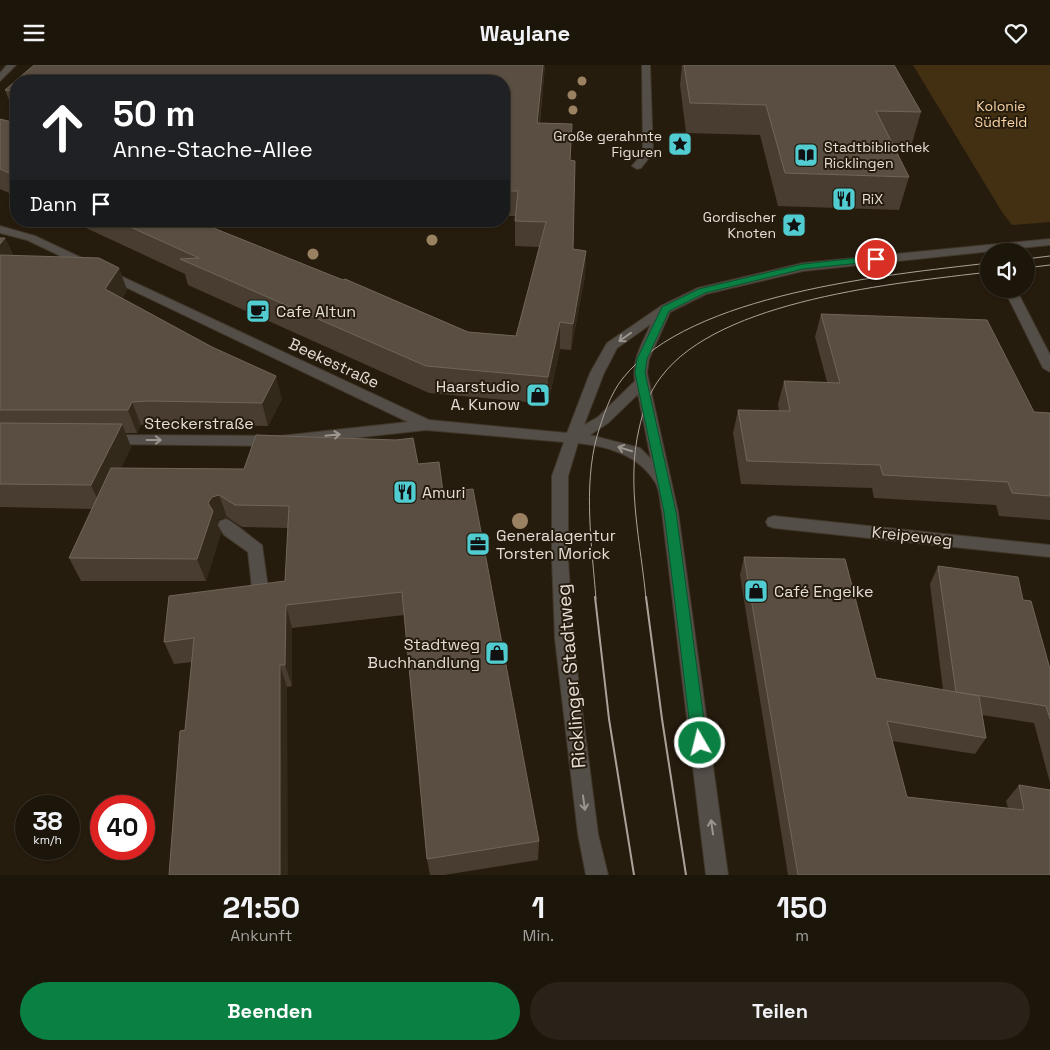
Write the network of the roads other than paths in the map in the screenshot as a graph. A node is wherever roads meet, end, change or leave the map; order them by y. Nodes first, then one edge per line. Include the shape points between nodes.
1 (12, 65) edge
2 (646, 65) edge
3 (0, 78) edge
4 (637, 166) dead end
5 (0, 229) edge
6 (1050, 242) edge
7 (1035, 244) edge
8 (980, 252) edge
9 (1015, 298) edge
10 (665, 309) junction
11 (1050, 367) edge
12 (642, 382) junction
13 (426, 425) junction
14 (98, 439) edge
15 (572, 439) junction
16 (662, 479) junction
17 (774, 522) dead end
18 (226, 525) dead end
19 (1050, 551) edge
20 (260, 588) edge
21 (597, 875) edge
22 (717, 875) edge

1 - 3 street
2 - 4 street via 648,153
5 - 13 street, Beekestraße via 31,238
6 - 7 street, Ricklinger Stadtweg
8 - 10 street, Ricklinger Stadtweg via 803,267 702,291
9 - 11 street
10 - 12 street via 642,359
10 -> 15 street, Ricklinger Stadtweg via 612,346 597,373
12 - 15 street via 602,420
12 - 16 street
14 -> 13 street, Steckerstraße via 280,441
13 - 15 street, Beekestraße
16 -> 15 street, Beekestraße via 635,452 596,440
15 -> 21 street, Ricklinger Stadtweg via 560,476 564,639 588,834
22 -> 16 street via 670,512
17 - 19 street, Kreipeweg
18 - 20 street via 256,549

